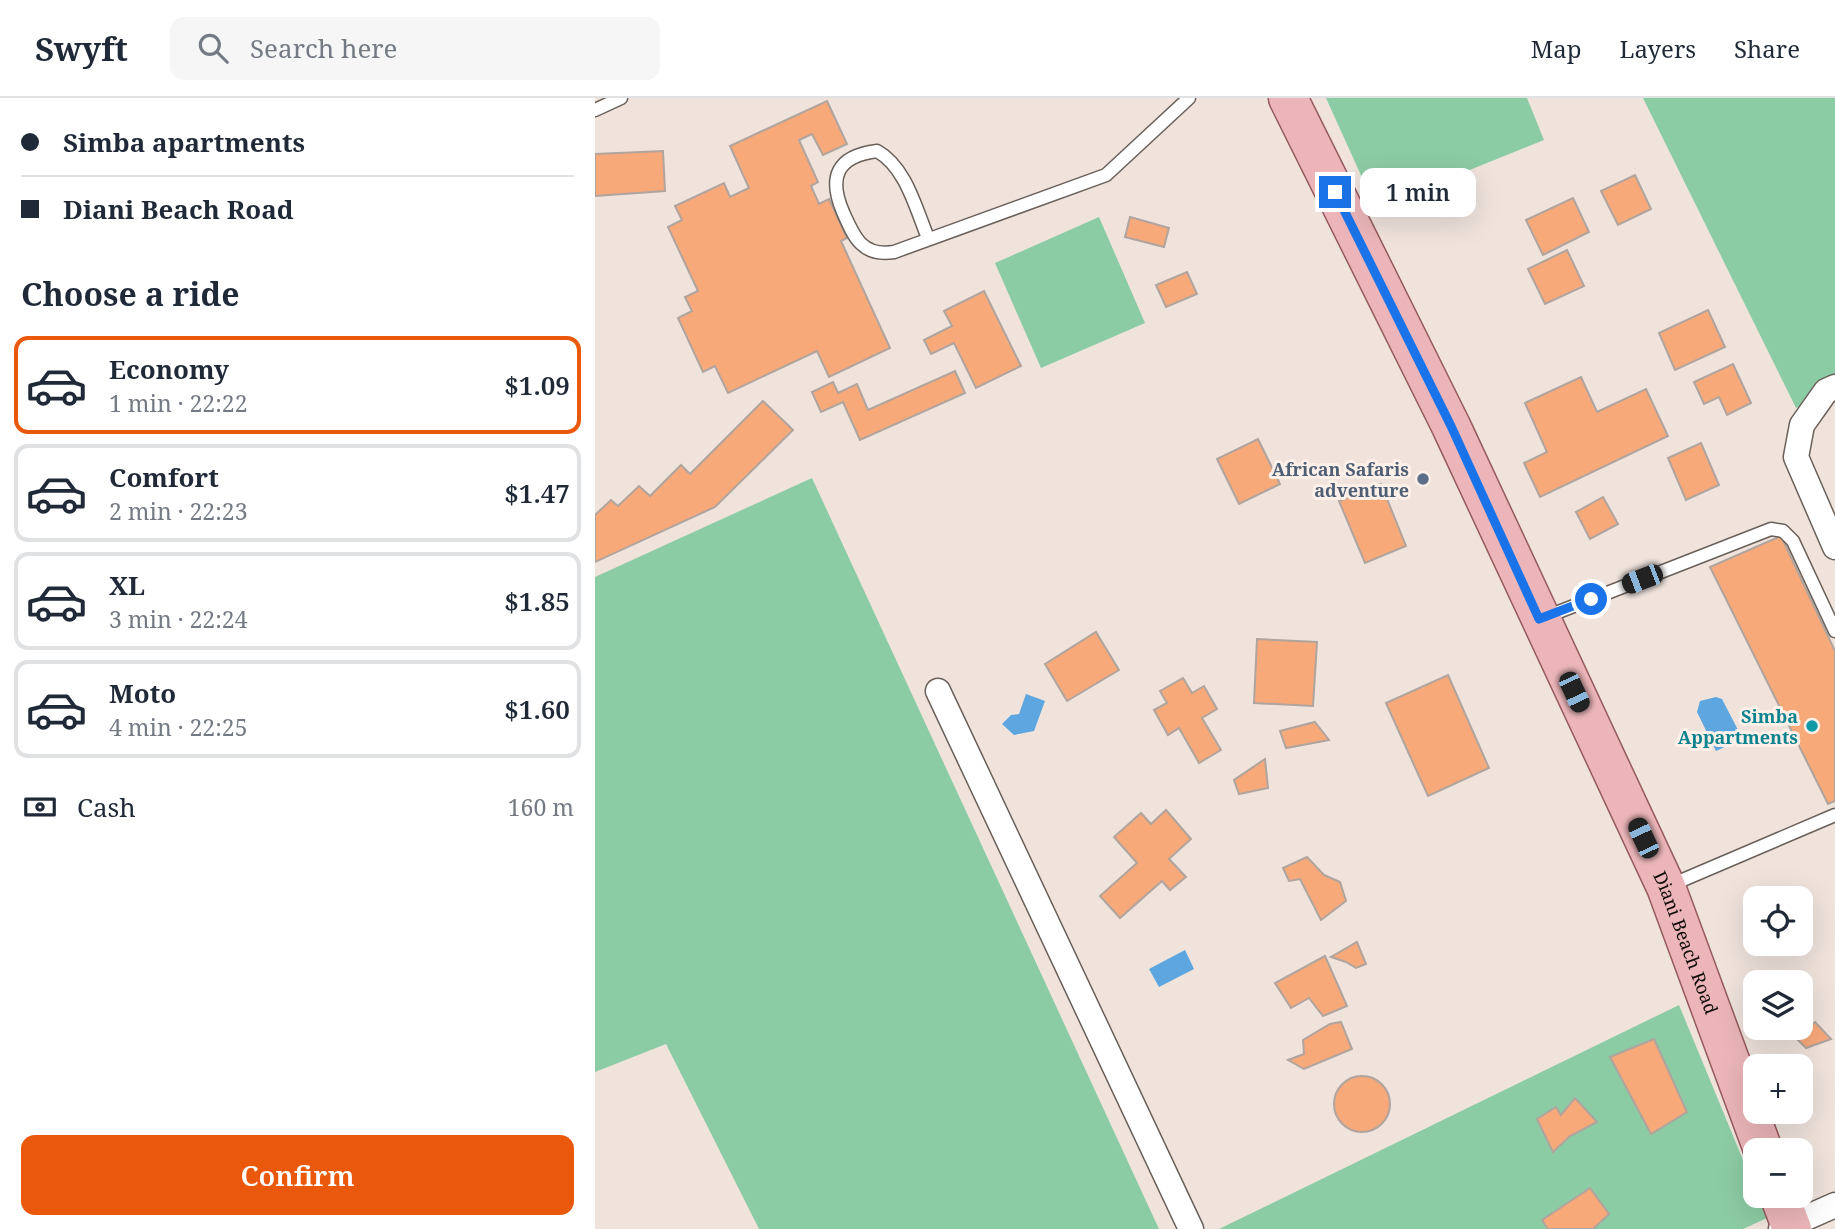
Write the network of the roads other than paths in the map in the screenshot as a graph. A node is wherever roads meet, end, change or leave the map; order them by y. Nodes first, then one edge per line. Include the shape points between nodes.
1 (621, 98) edge
2 (1189, 98) edge
3 (1288, 98) edge
4 (595, 110) edge
5 (928, 238) junction
6 (1835, 387) edge
7 (1835, 547) edge
8 (1539, 619) junction
9 (1835, 631) edge
10 (939, 691) dead end
11 (1835, 815) edge
12 (1665, 887) junction
13 (1759, 1138) edge
14 (1835, 1205) edge
15 (1786, 1219) edge
16 (1191, 1229) edge

1 - 4 lane
2 - 5 lane via 1106,175
3 - 8 main road, Diani Beach Road via 1451,426
5 - 5 lane via 886,254 860,244 836,196 835,178 843,165 859,153 877,151 891,161
6 - 7 street via 1826,391 1802,425 1796,457
8 - 9 lane via 1771,529 1783,531 1793,541
8 - 12 main road, Diani Beach Road
10 - 16 street
11 - 12 lane
12 - 13 main road, Diani Beach Road
14 - 15 street

